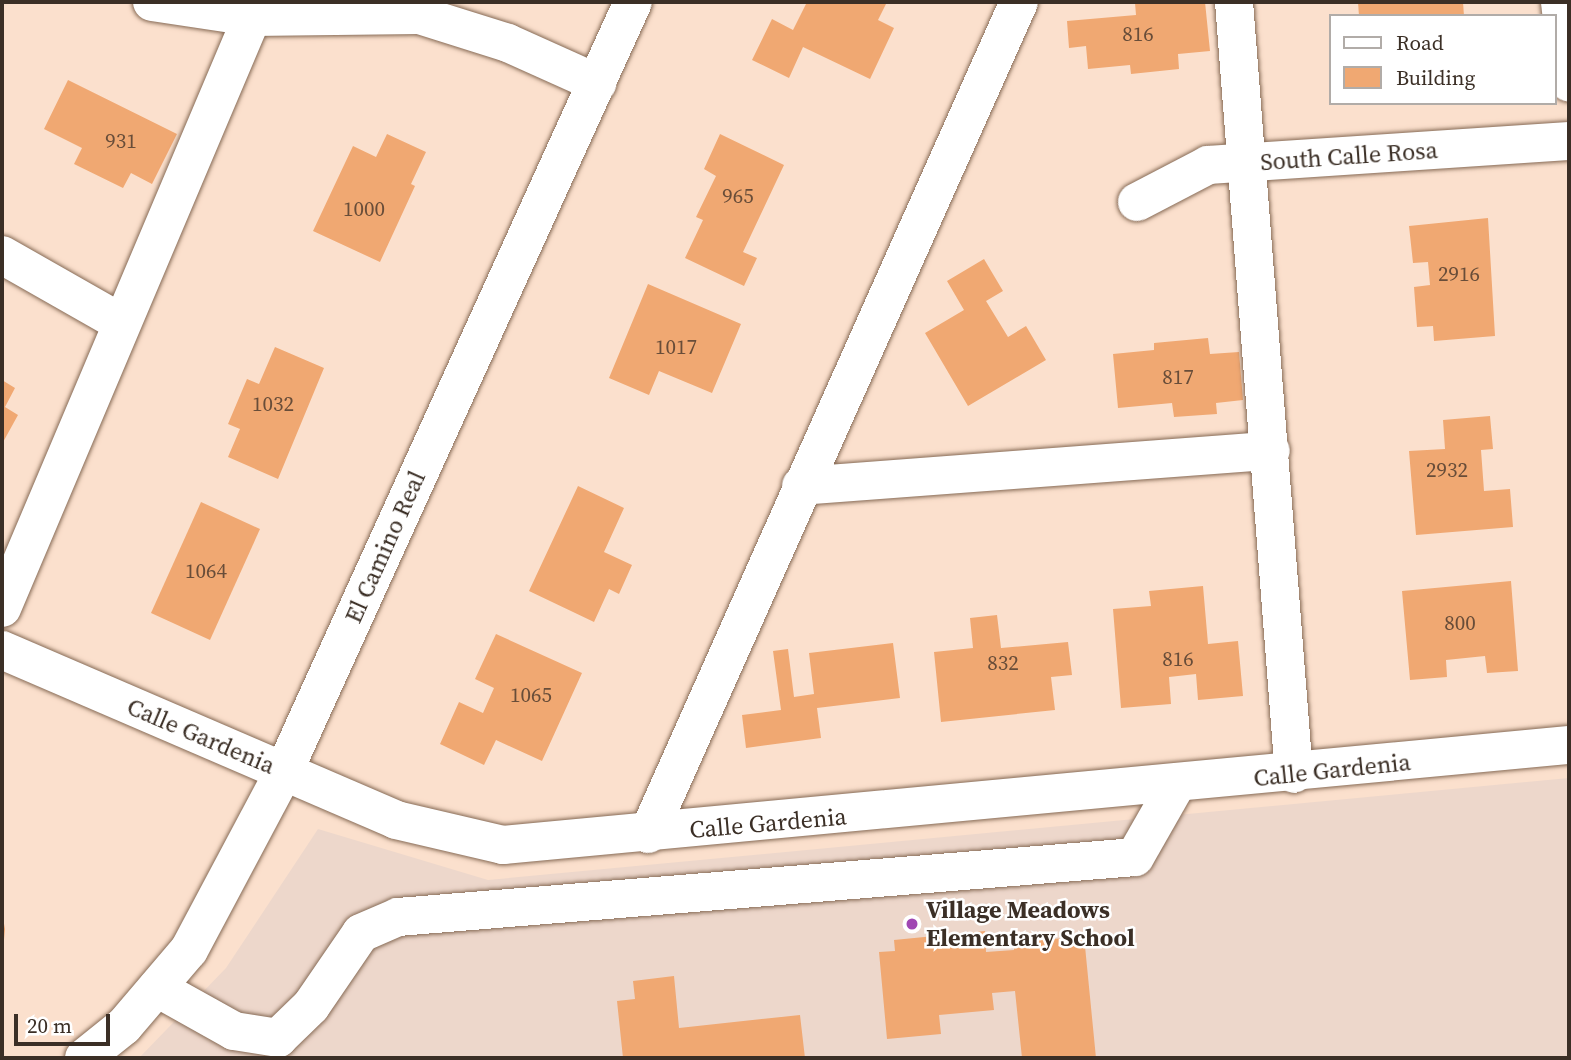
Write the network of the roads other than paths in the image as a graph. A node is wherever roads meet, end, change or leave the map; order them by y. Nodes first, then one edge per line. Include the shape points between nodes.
1 (152, 2) edge
2 (633, 2) edge
3 (1019, 2) edge
4 (1234, 2) edge
5 (1560, 2) edge
6 (251, 17) junction
7 (1569, 82) edge
8 (597, 83) junction
9 (1569, 141) edge
10 (1250, 163) junction
11 (1137, 202) dead end
12 (2, 255) edge
13 (120, 322) junction
14 (1271, 451) junction
15 (802, 486) junction
16 (2, 608) edge
17 (2, 650) edge
18 (1569, 745) edge
19 (284, 771) junction
20 (1294, 774) junction
21 (1176, 785) junction
22 (648, 834) junction
23 (157, 988) junction
24 (84, 1058) edge

1 - 6 street
2 - 8 street, El Camino Real
3 - 15 street
4 - 10 street
5 - 7 street
6 - 8 street via 419,15 508,43
6 - 13 street
8 - 19 street, El Camino Real
9 - 10 street, South Calle Rosa
10 - 11 street, South Calle Rosa via 1208,165
10 - 14 street
12 - 13 street
13 - 16 street
14 - 15 street
14 - 20 street
15 - 22 street
17 - 19 street, Calle Gardenia
18 - 20 street, Calle Gardenia
19 - 22 street, Calle Gardenia via 396,820 503,845
19 - 23 street, El Camino Real via 189,950
20 - 21 street, Calle Gardenia
21 - 22 street, Calle Gardenia
21 - 23 street via 1135,857 398,917 361,933 311,1006 278,1038 234,1031
23 - 24 street, El Camino Real via 124,1026

